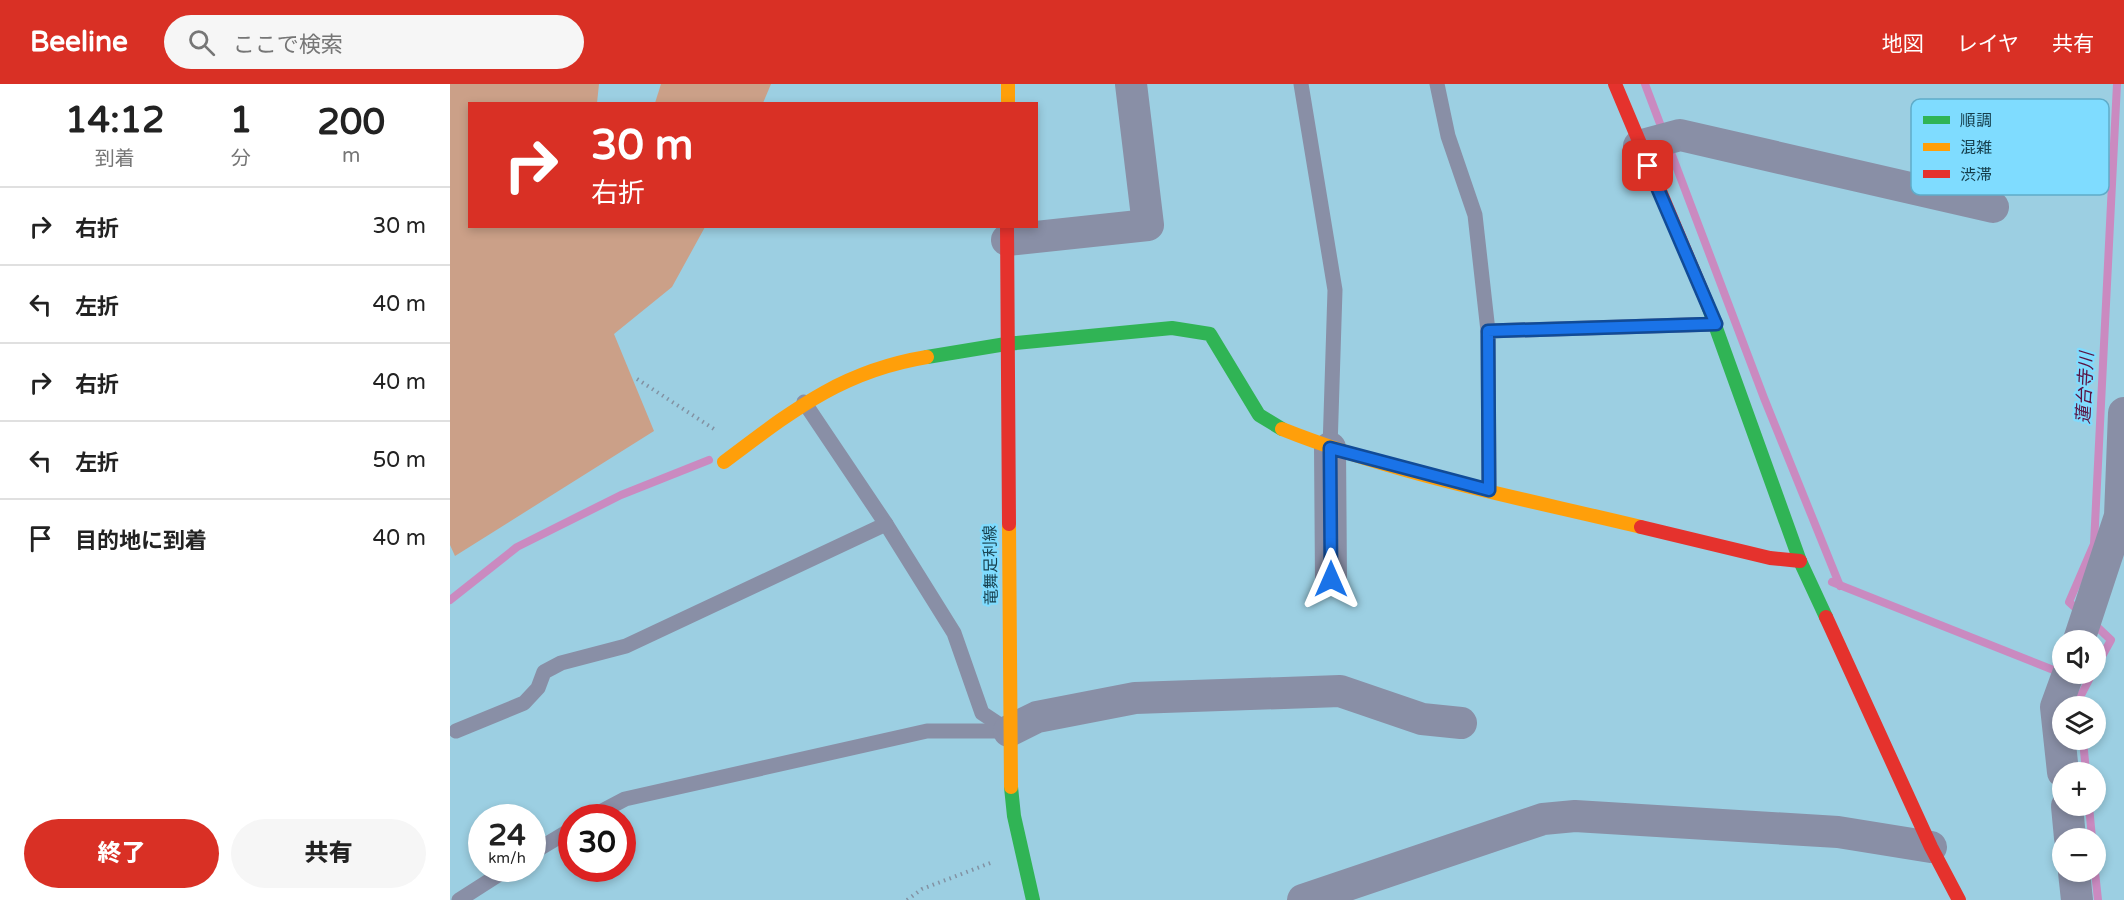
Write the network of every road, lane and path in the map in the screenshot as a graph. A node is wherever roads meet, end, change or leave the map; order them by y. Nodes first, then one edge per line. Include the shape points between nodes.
1 (1008, 84) edge
2 (1131, 84) edge
3 (1301, 84) edge
4 (1437, 84) edge
5 (1615, 84) edge
6 (1008, 102) edge
7 (1639, 146) junction
8 (1911, 188) edge
9 (1941, 195) edge
10 (1993, 207) dead end
11 (1007, 233) edge
12 (1716, 324) junction
13 (1488, 331) junction
14 (1006, 344) junction
15 (637, 379) dead end
16 (804, 402) junction
17 (2124, 413) edge
18 (1330, 448) junction
19 (741, 449) junction
20 (724, 462) dead end
21 (1489, 490) junction
22 (886, 524) junction
23 (1800, 561) junction
24 (1331, 579) dead end
25 (2082, 630) edge
26 (2064, 684) edge
27 (1461, 723) dead end
28 (456, 731) dead end
29 (1009, 731) junction
30 (2062, 762) edge
31 (616, 804) edge
32 (1931, 847) junction
33 (1022, 852) junction
34 (487, 882) edge
35 (2075, 882) edge
36 (1337, 895) edge
37 (459, 900) edge
38 (907, 900) edge
39 (1033, 900) edge
40 (1303, 900) edge
41 (1959, 900) edge
42 (2077, 900) edge

1 - 6 street
2 - 11 street via 1148,225
3 - 18 lane via 1335,290
4 - 13 lane via 1448,136 1476,215
5 - 7 street
7 - 8 street via 1680,135
7 - 12 street
9 - 10 street
11 - 14 street, 竜舞足利線
12 - 13 lane
12 - 23 street
13 - 21 lane
14 - 16 street via 896,362 854,376
14 - 18 street via 1172,328 1210,334 1259,415 1282,429
14 - 29 street, 竜舞足利線
15 - 19 path
16 - 19 street
16 - 22 lane
17 - 25 street via 2120,516
18 - 21 street
18 - 24 street
19 - 20 street
21 - 23 street via 1770,558
22 - 28 lane via 626,646 561,663 544,672 538,688 524,703
22 - 29 lane via 954,633 982,713
23 - 32 street
26 - 30 street via 2056,707
27 - 29 street via 1422,719 1340,691 1135,698 1037,717
29 - 31 lane via 927,731
29 - 33 street, 竜舞足利線 via 1013,806
32 - 36 street via 1838,832 1575,816 1543,819
32 - 41 street
33 - 38 path via 922,889
33 - 39 street, 竜舞足利線
34 - 37 lane
35 - 42 street
36 - 40 street

